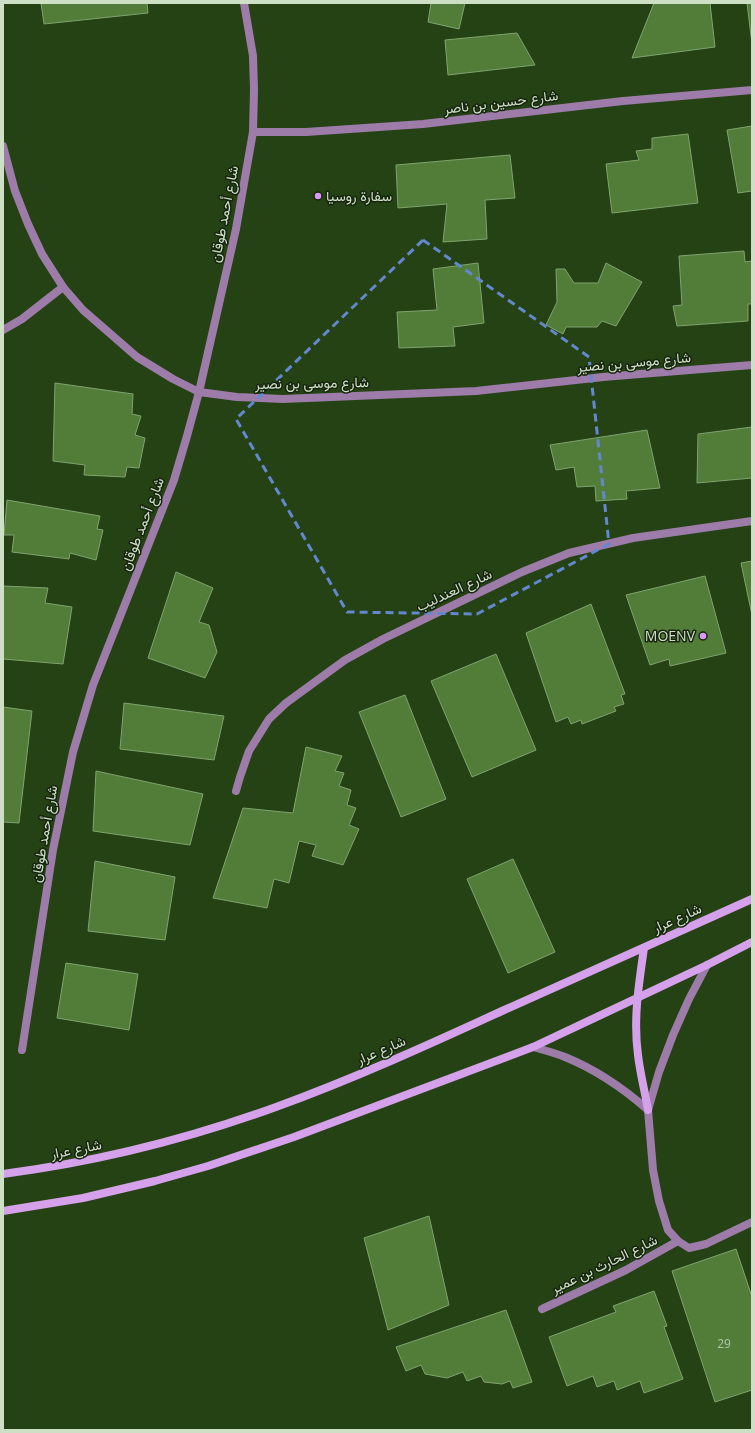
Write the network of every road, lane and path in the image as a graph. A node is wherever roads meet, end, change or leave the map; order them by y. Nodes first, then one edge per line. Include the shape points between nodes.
1 (244, 3) edge
2 (752, 90) edge
3 (253, 132) junction
4 (3, 146) edge
5 (63, 287) junction
6 (3, 330) edge
7 (752, 365) edge
8 (199, 392) junction
9 (752, 521) edge
10 (236, 792) dead end
11 (752, 899) edge
12 (752, 942) edge
13 (644, 948) junction
14 (707, 965) junction
15 (637, 997) junction
16 (533, 1047) junction
17 (22, 1050) dead end
18 (648, 1110) junction
19 (3, 1174) edge
20 (3, 1211) edge
21 (752, 1222) edge
22 (678, 1241) junction
23 (542, 1309) dead end

1 - 3 street, شارع أحمد طوقان via 253,56
2 - 3 street, شارع حسين بن ناصر via 616,102 423,124 306,132
3 - 8 street, شارع أحمد طوقان via 236,229
4 - 5 street, شارع موسى بن نصير via 15,191 28,224 42,254
5 - 6 street via 22,319
5 - 8 street, شارع موسى بن نصير via 84,310 137,357
7 - 8 street, شارع موسى بن نصير via 603,377 476,391 283,399
8 - 17 street, شارع أحمد طوقان via 174,480 93,685 73,752 53,850
9 - 10 street, شارع العندليب via 633,538 569,553 522,572 383,639 345,660 286,703 269,719 250,751
11 - 13 main road, شارع عرار
12 - 14 main road
13 - 15 main road
13 - 19 main road, شارع عرار via 440,1039 276,1107 190,1135 117,1154
14 - 15 main road
14 - 18 street, شارع الحارث بن عمير via 673,1035
15 - 16 main road
15 - 18 main road via 638,1056
16 - 18 street via 565,1056 595,1071 623,1088
16 - 20 main road via 294,1137 208,1166 83,1198
18 - 22 street, شارع الحارث بن عمير via 653,1170 659,1201 668,1230
21 - 22 street, شارع الحارث بن عمير via 706,1244 689,1248
22 - 23 street, شارع الحارث بن عمير via 626,1270

